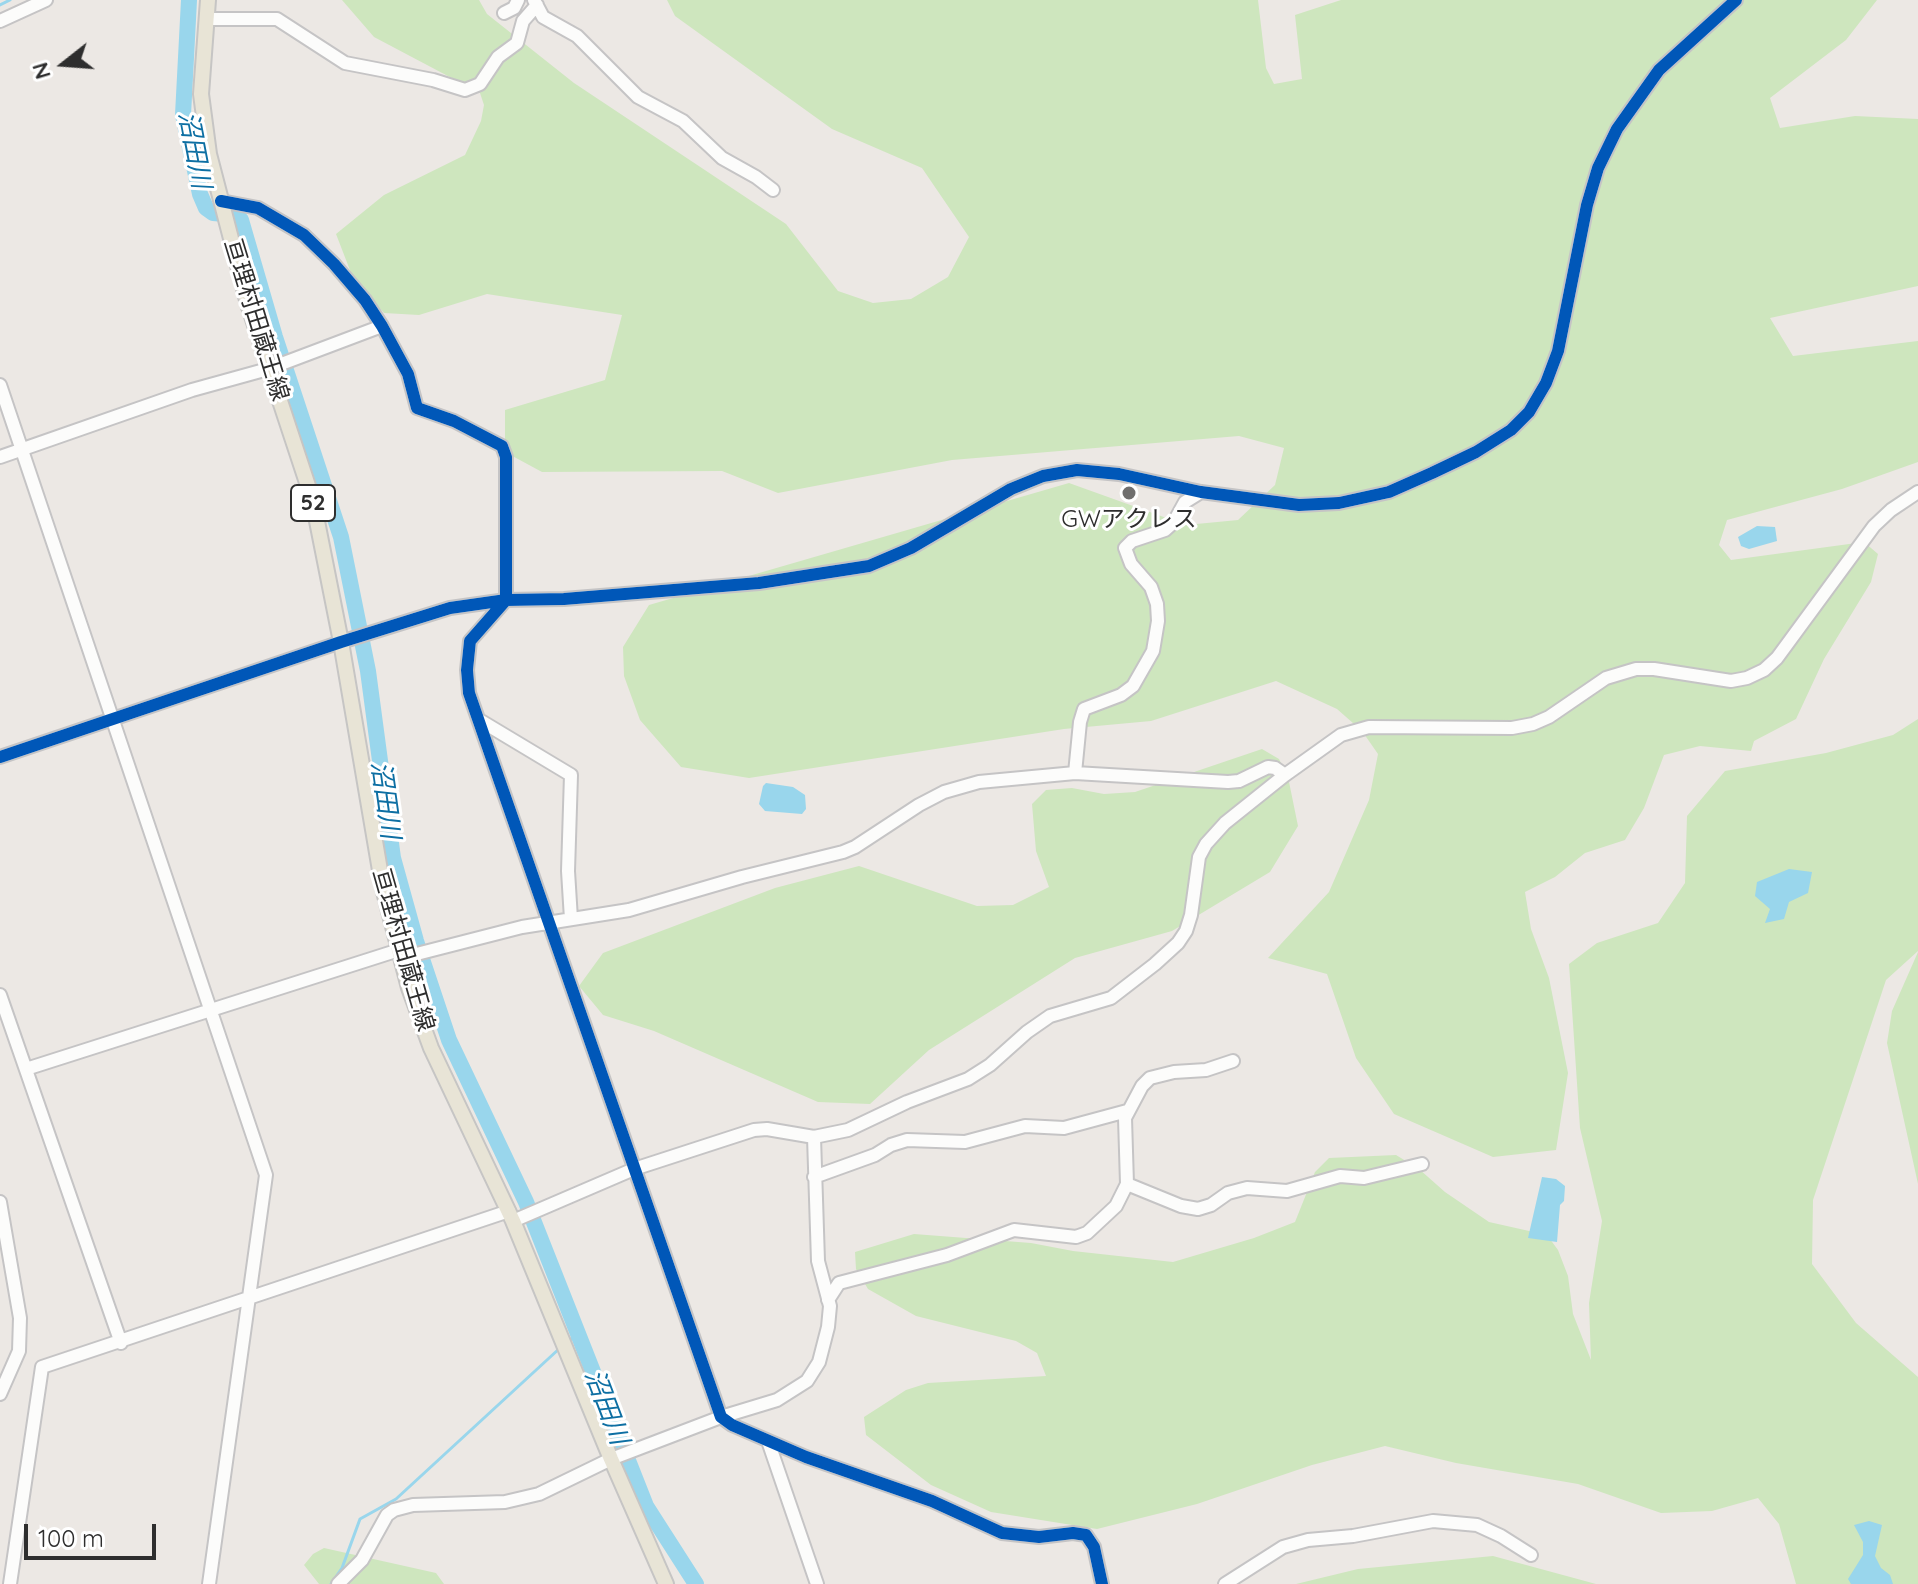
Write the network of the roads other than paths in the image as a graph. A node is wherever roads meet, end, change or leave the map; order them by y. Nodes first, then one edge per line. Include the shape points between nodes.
1 (46, 0) edge
2 (208, 0) edge
3 (518, 0) edge
4 (1736, 0) edge
5 (535, 2) edge
6 (504, 13) dead end
7 (206, 19) junction
8 (0, 21) edge
9 (773, 190) dead end
10 (224, 211) junction
11 (382, 326) junction
12 (268, 369) junction
13 (0, 385) edge
14 (22, 450) junction
15 (0, 457) edge
16 (1201, 492) junction
17 (1918, 492) edge
18 (506, 600) junction
19 (341, 642) junction
20 (114, 717) junction
21 (479, 720) junction
22 (0, 757) edge
23 (1075, 773) junction
24 (1285, 775) junction
25 (571, 919) junction
26 (549, 923) junction
27 (400, 954) junction
28 (0, 995) edge
29 (210, 1009) junction
30 (1233, 1061) dead end
31 (26, 1069) junction
32 (1127, 1111) junction
33 (814, 1137) junction
34 (1422, 1164) dead end
35 (634, 1169) junction
36 (814, 1177) junction
37 (1127, 1184) junction
38 (0, 1202) edge
39 (511, 1216) junction
40 (248, 1298) junction
41 (828, 1300) junction
42 (121, 1343) junction
43 (0, 1394) edge
44 (721, 1417) junction
45 (768, 1441) junction
46 (611, 1459) junction
47 (1531, 1555) dead end
48 (10, 1584) edge
49 (209, 1584) edge
50 (338, 1584) edge
51 (666, 1584) edge
52 (817, 1584) edge
53 (1102, 1584) edge
54 (1225, 1584) edge

1 - 8 street
2 - 7 main road, 亘理村田蔵王線 / 52
3 - 6 street
4 - 16 street via 1659,70 1617,129 1587,205 1558,351 1529,412 1511,430 1389,492 1339,503 1299,505
5 - 7 street via 517,43 498,57 480,84 465,90 345,63 277,19
5 - 9 street via 543,17 577,36 638,97 683,121 722,158
7 - 10 main road, 亘理村田蔵王線 / 52 via 203,122
10 - 11 street via 258,208 304,235 365,300
10 - 12 main road, 亘理村田蔵王線 / 52
11 - 12 street
11 - 18 street via 408,374 417,408 502,446 507,472
12 - 14 street
12 - 19 main road, 亘理村田蔵王線 / 52 via 313,501
13 - 14 street
14 - 15 street
14 - 20 street
16 - 18 street via 1077,470 1011,489 911,548 869,566 714,588
16 - 23 street via 1185,502 1165,530 1125,548 1157,604 1153,651 1133,686 1084,709
17 - 24 street via 1874,526 1777,658 1747,678 1715,680 1636,669 1606,678 1533,724 1369,727 1341,735
18 - 19 street via 450,608
18 - 21 street via 470,641 469,693
19 - 20 street
19 - 27 main road, 亘理村田蔵王線 / 52
20 - 22 street
20 - 29 street
21 - 25 street via 571,775
21 - 26 street
23 - 24 street via 1228,782 1268,767
23 - 25 street via 979,782 931,799 843,852 629,910
24 - 33 street via 1206,844 1186,931 1111,998 1050,1016 968,1079 848,1130
25 - 26 street
26 - 27 street
26 - 35 street
27 - 29 street
27 - 39 main road, 亘理村田蔵王線 / 52 via 431,1048
28 - 31 street
29 - 31 street
29 - 40 street via 266,1175
30 - 32 street via 1150,1078
31 - 42 street
32 - 36 street via 1064,1128 1025,1126 965,1142 907,1140
32 - 37 street
33 - 35 street via 754,1130
33 - 36 street
34 - 37 street via 1364,1178 1340,1176 1287,1191 1247,1188 1198,1209
35 - 39 street
35 - 44 street
36 - 41 street via 818,1261
37 - 41 street via 1116,1206 1087,1233 1076,1237 1014,1230 947,1255 839,1283
38 - 43 street via 20,1318 19,1351
39 - 40 street
39 - 46 main road, 亘理村田蔵王線 / 52
40 - 42 street
40 - 49 street
41 - 44 street via 819,1362 807,1381 777,1400
42 - 48 street via 42,1367
44 - 45 street
44 - 46 street
45 - 52 street
45 - 53 street via 932,1501 1002,1533 1086,1535
46 - 50 street via 516,1500 394,1510 362,1560
46 - 51 main road, 亘理村田蔵王線 / 52
47 - 54 street via 1477,1525 1433,1521 1283,1547

